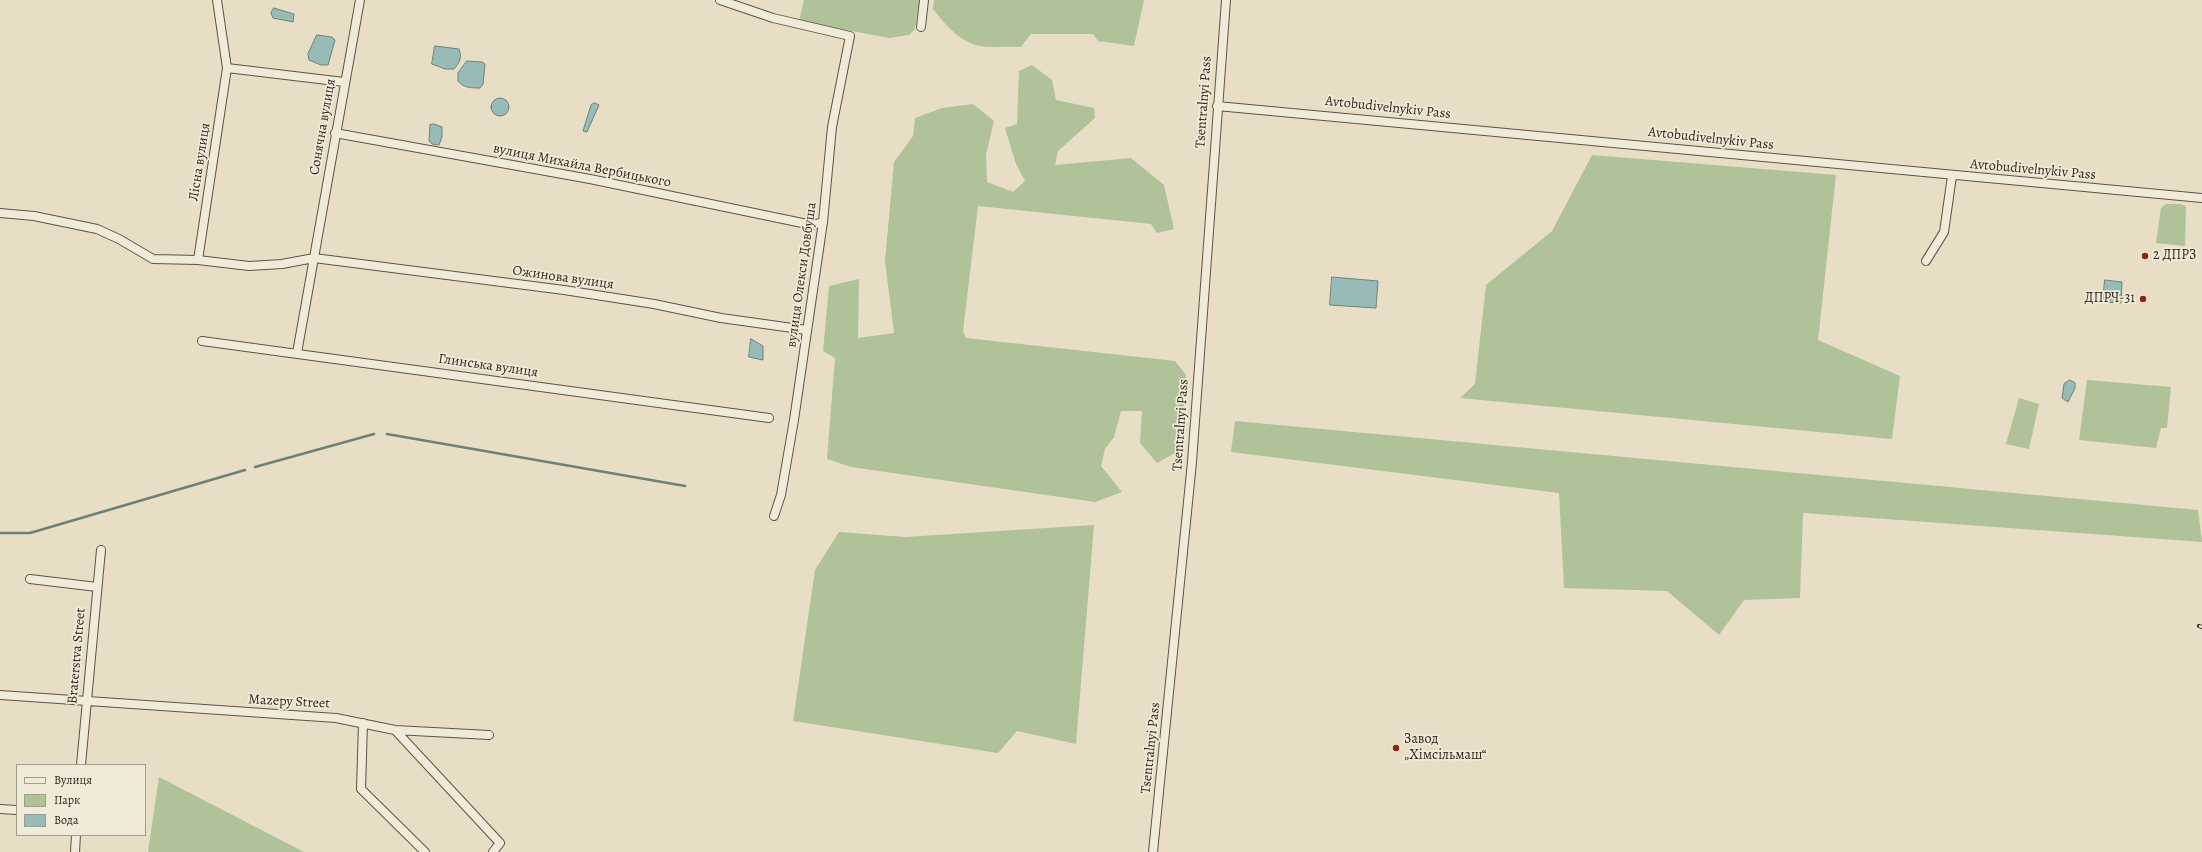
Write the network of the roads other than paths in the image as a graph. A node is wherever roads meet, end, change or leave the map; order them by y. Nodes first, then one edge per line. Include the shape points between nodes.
1 (217, 0) edge
2 (360, 0) edge
3 (720, 0) edge
4 (924, 0) edge
5 (1226, 0) edge
6 (921, 27) dead end
7 (227, 68) junction
8 (344, 82) junction
9 (1217, 106) junction
10 (335, 133) junction
11 (1952, 176) junction
12 (2202, 198) edge
13 (0, 213) edge
14 (823, 222) junction
15 (314, 258) junction
16 (198, 260) junction
17 (1926, 261) dead end
18 (807, 330) junction
19 (202, 341) dead end
20 (297, 353) junction
21 (769, 418) dead end
22 (774, 516) dead end
23 (100, 550) dead end
24 (30, 579) dead end
25 (97, 587) junction
26 (0, 695) edge
27 (86, 700) junction
28 (363, 722) junction
29 (395, 730) junction
30 (489, 735) dead end
31 (81, 764) edge
32 (0, 809) edge
33 (16, 810) edge
34 (76, 836) edge
35 (75, 852) edge
36 (425, 852) edge
37 (493, 852) edge
38 (1154, 852) edge

1 - 7 street, Лісна вулиця
2 - 8 street, Сонячна вулиця
3 - 14 street, вулиця Олекси Довбуша via 773,18 850,36 832,127
4 - 6 street
5 - 9 street, Tsentralnyi Pass
7 - 8 street
7 - 16 street, Лісна вулиця
8 - 10 street, Сонячна вулиця
9 - 11 street, Avtobudivelnykiv Pass via 1524,133
9 - 38 street, Tsentralnyi Pass via 1192,462
10 - 14 street, вулиця Михайла Вербицького via 590,179 812,225
10 - 15 street, Сонячна вулиця
11 - 12 street, Avtobudivelnykiv Pass
11 - 17 street via 1944,232
13 - 16 street via 34,216 97,229 153,259
14 - 18 street, вулиця Олекси Довбуша
15 - 16 street via 282,264 249,266
15 - 18 street, Ожинова вулиця via 564,290 654,304 721,318
15 - 20 street, Сонячна вулиця
18 - 22 street, вулиця Олекси Довбуша via 781,495
19 - 20 street, Глинська вулиця
20 - 21 street, Глинська вулиця
23 - 25 street, Braterstva Street
24 - 25 street
25 - 27 street, Braterstva Street
26 - 27 street, Mazepy Street
27 - 28 street, Mazepy Street
27 - 31 street, Braterstva Street
28 - 29 street, Mazepy Street
28 - 36 street via 361,788
29 - 30 street, Mazepy Street
29 - 37 street via 500,844
32 - 33 street
34 - 35 street

